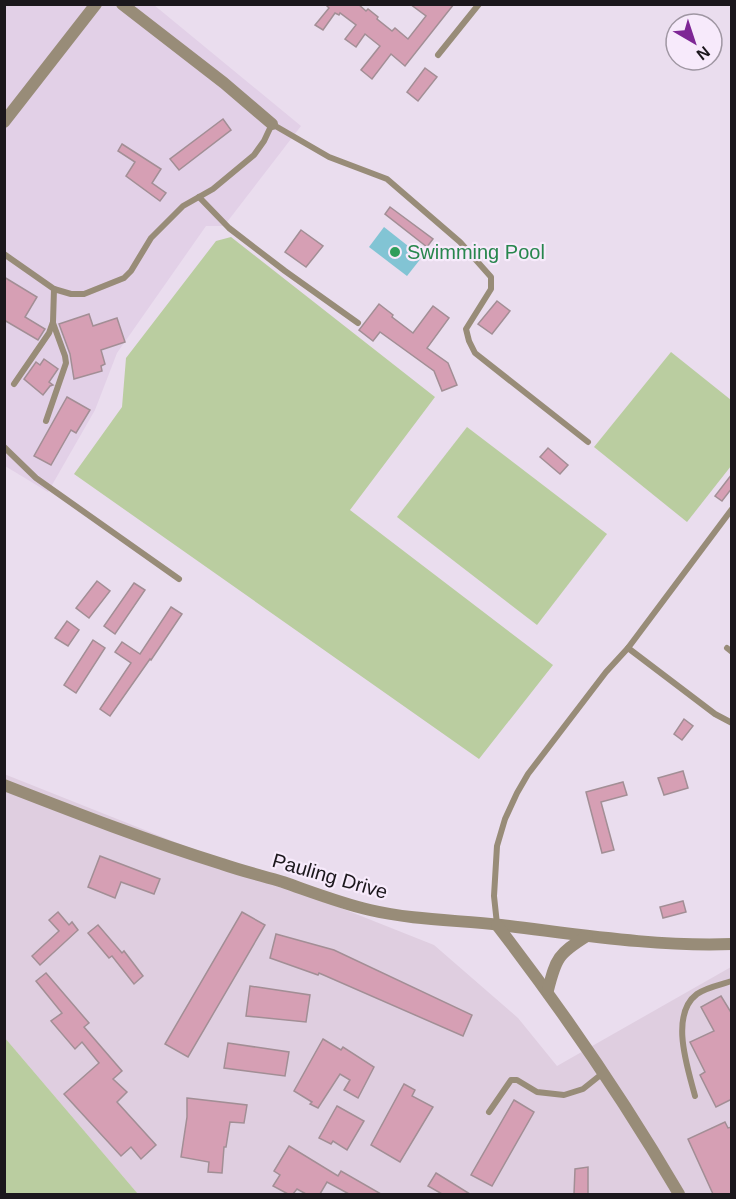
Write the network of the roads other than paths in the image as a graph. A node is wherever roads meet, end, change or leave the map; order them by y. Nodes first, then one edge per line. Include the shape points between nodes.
1 (96, 4) edge
2 (122, 4) edge
3 (479, 4) edge
4 (438, 55) dead end
5 (4, 122) edge
6 (272, 124) junction
7 (199, 197) junction
8 (4, 254) edge
9 (54, 289) junction
10 (53, 322) junction
11 (358, 323) dead end
12 (14, 384) dead end
13 (46, 421) dead end
14 (588, 442) dead end
15 (4, 447) edge
16 (732, 509) edge
17 (179, 579) dead end
18 (628, 648) junction
19 (732, 723) edge
20 (4, 785) edge
21 (497, 925) junction
22 (587, 936) junction
23 (732, 944) edge
24 (732, 981) edge
25 (548, 990) junction
26 (603, 1073) junction
27 (696, 1096) dead end
28 (489, 1112) dead end
29 (679, 1194) edge

1 - 5 street
2 - 6 street
3 - 4 lane
6 - 7 lane via 254,155
6 - 14 lane via 329,157 387,179 460,242 491,277 491,289 466,329 475,353
7 - 9 lane via 183,206 151,238 124,278 84,294
7 - 11 lane via 229,228
8 - 9 lane
9 - 10 lane
10 - 12 lane
10 - 13 lane via 66,363
15 - 17 lane via 36,478
16 - 18 lane
18 - 19 lane
18 - 21 lane via 528,774 509,810 497,846
20 - 21 street, Pauling Drive via 341,903 418,918
21 - 22 street, Pauling Drive
21 - 25 street
22 - 23 street, Pauling Drive
22 - 25 street via 560,955
24 - 27 lane via 708,988 688,1003 683,1046
25 - 26 street
26 - 28 lane via 583,1089 564,1095 537,1092 511,1080
26 - 29 street

